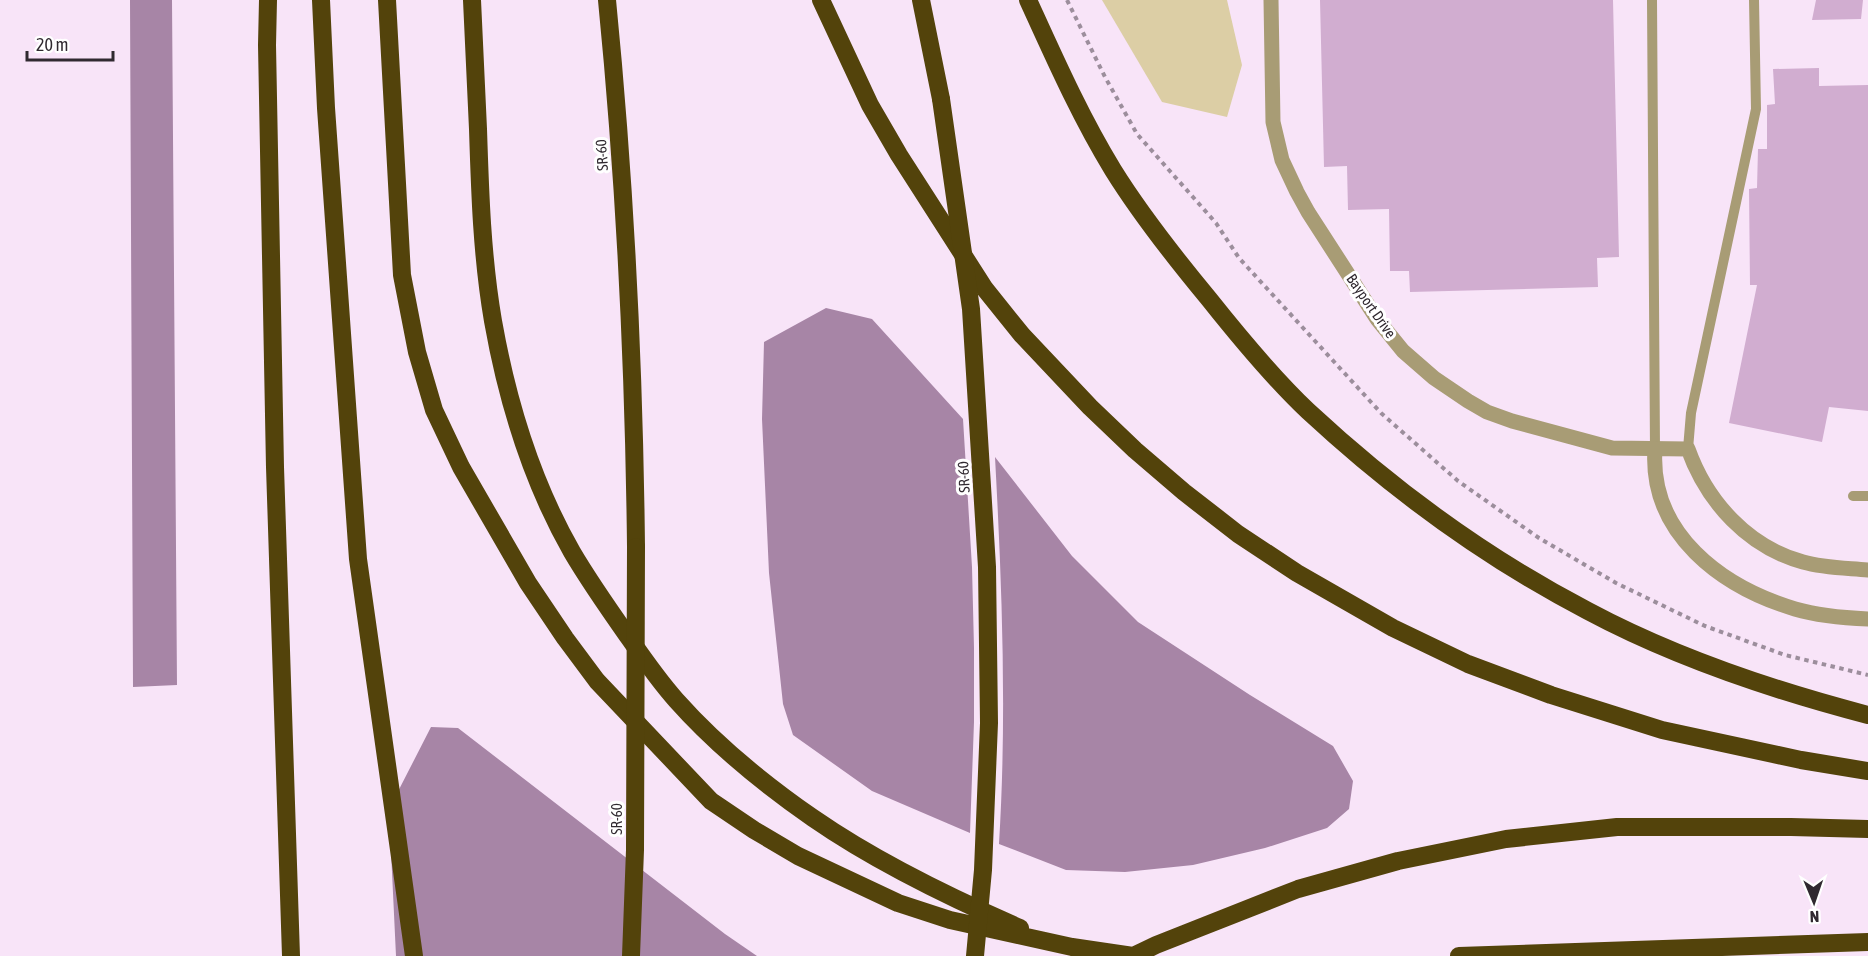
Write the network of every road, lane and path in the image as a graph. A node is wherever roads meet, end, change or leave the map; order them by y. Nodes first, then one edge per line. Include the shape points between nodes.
1 (268, 0) edge
2 (321, 0) edge
3 (387, 0) edge
4 (472, 0) edge
5 (607, 0) edge
6 (821, 0) edge
7 (921, 0) edge
8 (1028, 0) edge
9 (1271, 0) edge
10 (1652, 0) edge
11 (1754, 0) edge
12 (1655, 449) junction
13 (1688, 449) junction
14 (1853, 496) dead end
15 (1868, 496) edge
16 (1868, 570) edge
17 (1868, 620) edge
18 (1868, 716) edge
19 (1868, 771) edge
20 (1868, 829) edge
21 (1868, 942) edge
22 (1072, 947) junction
23 (291, 956) edge
24 (414, 956) edge
25 (631, 956) edge
26 (975, 956) edge
27 (1133, 956) edge
28 (1460, 956) edge

1 - 23 highway via 275,455
2 - 24 highway via 358,559
3 - 22 highway via 402,275 417,352 434,410 461,467 528,583 565,638 597,681 711,801 754,830 798,856 898,903 950,920
4 - 22 highway via 483,239 499,353 507,388 546,499 597,593 678,702 766,784 871,854 1017,927
5 - 25 highway, SR-60 / SR-60, bridge via 622,177 635,432 635,849
6 - 19 highway via 870,105 992,298 1022,336 1090,407 1135,450 1238,534 1393,628 1468,664 1551,696 1662,730
7 - 26 highway, SR-60 / SR-60, bridge via 941,99 971,309 987,567 989,734
8 - 18 highway via 1113,170 1174,258 1242,341 1306,409 1383,477 1522,574 1590,612 1729,673
9 - 12 street, Bayport Drive via 1273,122 1282,160 1308,212 1377,319 1403,351 1434,378 1487,412 1612,448
10 - 12 lane
11 - 13 lane via 1756,110 1690,413
12 - 13 street, Bayport Drive
12 - 17 street via 1657,487 1665,508 1685,541 1716,571 1759,596 1797,609
13 - 16 street via 1704,486 1748,535 1781,555 1804,562
14 - 15 lane
20 - 27 highway via 1617,827 1506,839 1398,861 1298,889
21 - 28 highway
22 - 27 highway

